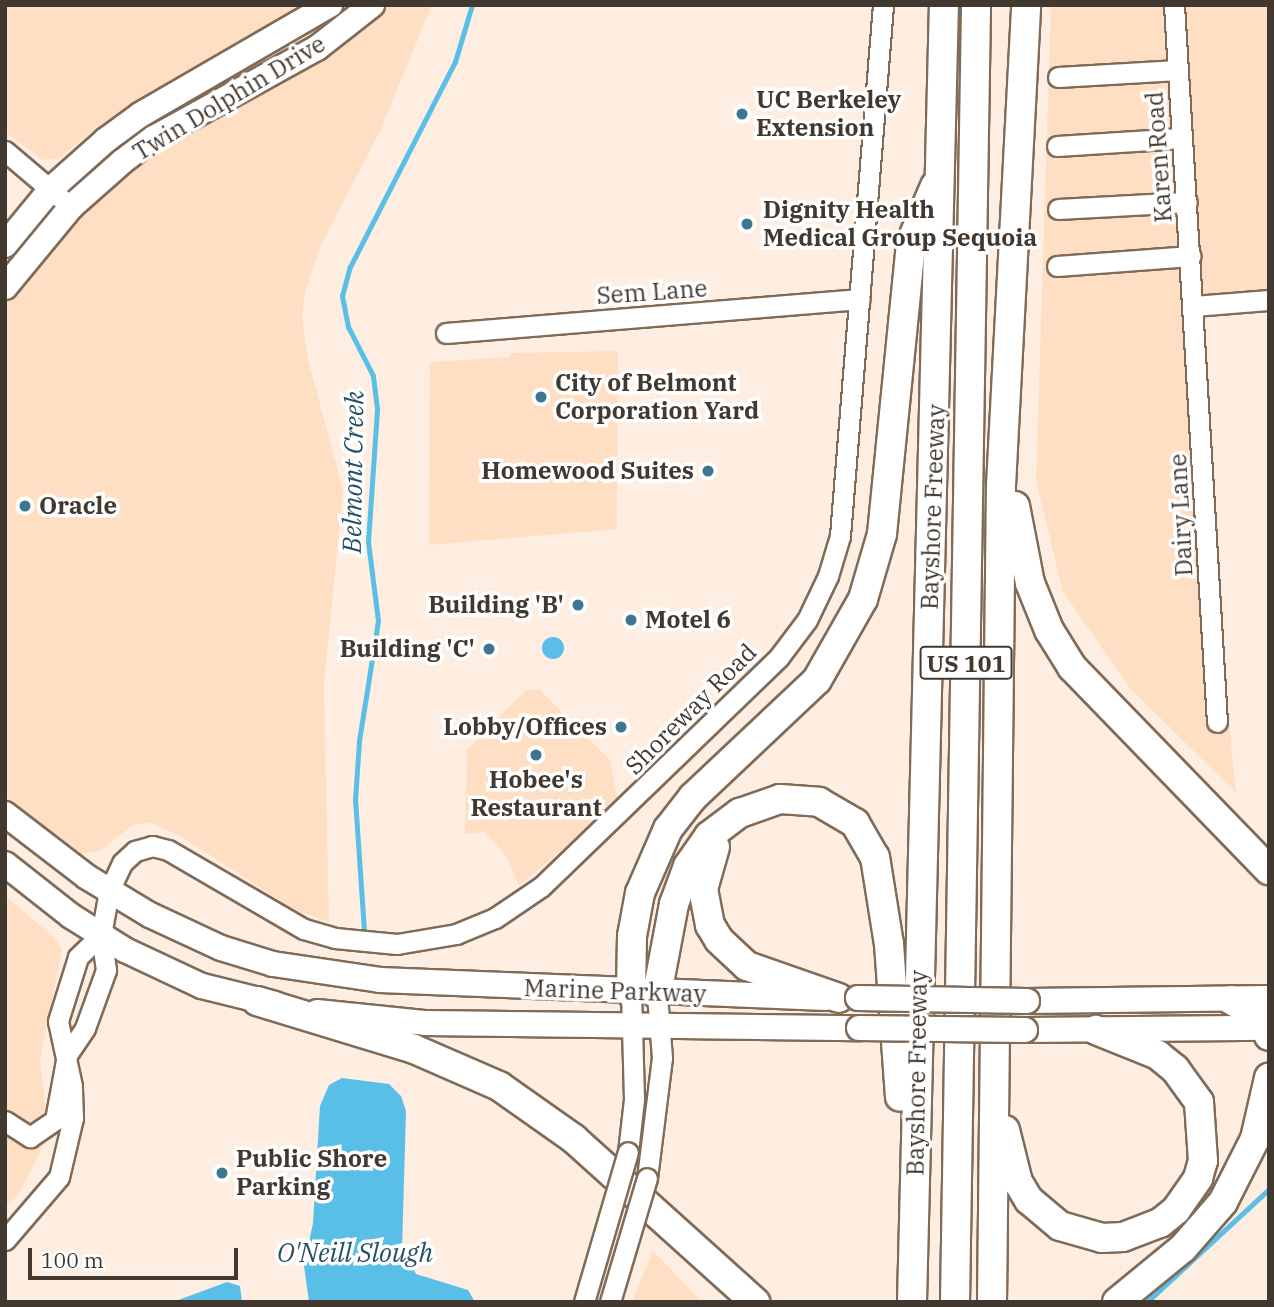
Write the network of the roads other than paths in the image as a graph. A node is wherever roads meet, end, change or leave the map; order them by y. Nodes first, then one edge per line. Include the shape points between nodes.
1 (330, 5) edge
2 (372, 5) edge
3 (883, 5) edge
4 (944, 5) edge
5 (976, 5) edge
6 (1025, 5) edge
7 (1174, 5) edge
8 (1178, 70) junction
9 (1058, 77) dead end
10 (1182, 138) junction
11 (1058, 146) dead end
12 (5, 151) edge
13 (942, 170) junction
14 (51, 189) junction
15 (1187, 202) junction
16 (71, 207) junction
17 (1058, 209) dead end
18 (5, 245) edge
19 (1191, 256) junction
20 (1057, 266) dead end
21 (5, 287) edge
22 (860, 299) junction
23 (1269, 300) edge
24 (1194, 306) junction
25 (446, 333) dead end
26 (1006, 430) junction
27 (1217, 722) dead end
28 (751, 808) junction
29 (5, 814) edge
30 (5, 864) edge
31 (1269, 870) edge
32 (109, 891) junction
33 (101, 935) junction
34 (644, 994) junction
35 (849, 998) junction
36 (1269, 998) edge
37 (1231, 1000) junction
38 (257, 1001) junction
39 (635, 1024) junction
40 (661, 1024) junction
41 (1268, 1028) edge
42 (1096, 1030) junction
43 (1269, 1036) edge
44 (67, 1055) junction
45 (996, 1069) junction
46 (1269, 1078) edge
47 (5, 1121) edge
48 (5, 1240) edge
49 (584, 1302) edge
50 (610, 1302) edge
51 (755, 1302) edge
52 (912, 1302) edge
53 (955, 1302) edge
54 (992, 1302) edge
55 (1117, 1302) edge

1 - 14 main road, Twin Dolphin Drive via 140,115
2 - 16 main road, Twin Dolphin Drive via 317,48 154,138
3 - 22 street, Shoreway Road
4 - 13 highway, Bayshore Freeway / US 101
5 - 53 highway, Bayshore Freeway / US 101
6 - 26 highway
7 - 8 street, Karen Road
8 - 9 street
8 - 10 street, Karen Road
10 - 11 street
10 - 15 street, Karen Road
12 - 14 street
13 - 34 highway via 911,242 882,534 863,599 817,680 693,797 668,829 640,894 632,936
13 - 52 highway, Bayshore Freeway / US 101
14 - 16 street
14 - 18 main road, Twin Dolphin Drive
15 - 17 street
15 - 19 street, Karen Road
16 - 21 main road, Twin Dolphin Drive
19 - 20 street
19 - 24 street, Karen Road
22 - 25 street, Sem Lane
22 - 32 street, Shoreway Road via 840,536 807,620 748,691 530,896 456,934 377,945 304,929 160,847 144,848 127,857
23 - 24 street
24 - 27 street, Dairy Lane
26 - 31 highway via 1023,559 1060,649 1103,703
26 - 45 highway via 1001,486
28 - 34 highway via 709,836 688,866
28 - 35 highway via 731,825 709,857 702,889 710,925 747,966
28 - 52 highway via 780,799 819,802 855,823 875,857 893,994
29 - 32 main road, Marine Parkway
30 - 33 main road, Marine Parkway
32 - 33 street, Shoreway Road
32 - 34 main road, Marine Parkway via 195,937 298,970 380,980
33 - 38 main road, Marine Parkway via 177,975
33 - 44 street via 106,970 85,1028
33 - 44 street via 78,957 58,1021
34 - 35 main road, Marine Parkway
34 - 39 street
34 - 40 street
35 - 37 main road, Marine Parkway, bridge
36 - 37 main road, Marine Parkway
37 - 41 highway via 1254,1010
38 - 39 main road, Marine Parkway via 426,1023
38 - 51 highway via 414,1049 499,1086 574,1139
39 - 40 main road, Marine Parkway
39 - 49 street, bridge via 628,1152
40 - 42 main road, Marine Parkway, bridge
40 - 50 street, bridge via 659,1098 647,1178
41 - 42 main road, Marine Parkway
41 - 43 highway
42 - 45 highway via 1158,1055 1175,1069 1199,1102 1204,1122 1198,1178 1176,1210 1142,1232 1102,1238 1080,1234 1052,1220 1029,1200 1011,1161
44 - 47 street via 55,1120 30,1137
44 - 48 street via 73,1118 59,1177
45 - 54 highway
46 - 55 highway via 1255,1139 1223,1202 1183,1248

